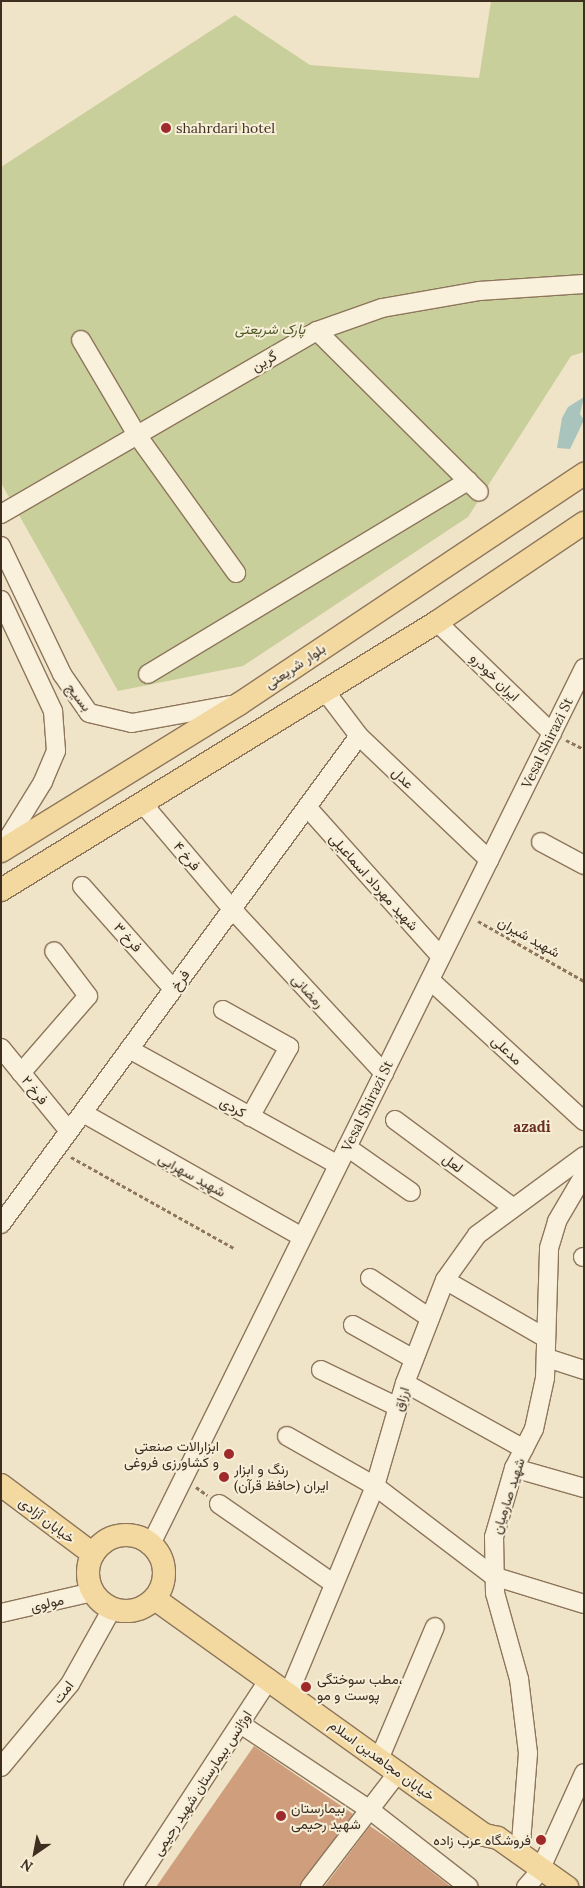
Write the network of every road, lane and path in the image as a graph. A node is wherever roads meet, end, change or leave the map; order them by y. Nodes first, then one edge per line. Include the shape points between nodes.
1 (584, 284) edge
2 (317, 331) junction
3 (81, 340) dead end
4 (137, 435) junction
5 (584, 474) edge
6 (1, 514) edge
7 (584, 524) edge
8 (1, 546) edge
9 (236, 573) dead end
10 (1, 600) edge
11 (437, 622) junction
12 (584, 668) edge
13 (148, 674) dead end
14 (325, 691) junction
15 (239, 704) junction
16 (552, 733) junction
17 (359, 736) junction
18 (143, 804) junction
19 (307, 807) junction
20 (540, 842) dead end
21 (1, 850) edge
22 (489, 860) junction
23 (584, 865) edge
24 (82, 886) dead end
25 (1, 890) edge
26 (232, 909) junction
27 (463, 913) junction
28 (54, 951) dead end
29 (441, 957) junction
30 (430, 980) junction
31 (584, 981) edge
32 (173, 989) junction
33 (223, 1010) dead end
34 (1, 1048) edge
35 (130, 1049) junction
36 (21, 1072) junction
37 (384, 1073) junction
38 (82, 1113) junction
39 (250, 1117) junction
40 (395, 1120) dead end
41 (584, 1121) edge
42 (69, 1131) junction
43 (347, 1147) junction
44 (56, 1148) junction
45 (584, 1156) edge
46 (338, 1165) junction
47 (584, 1175) edge
48 (410, 1192) dead end
49 (512, 1207) junction
50 (3, 1216) edge
51 (302, 1237) junction
52 (234, 1248) dead end
53 (370, 1278) dead end
54 (445, 1280) junction
55 (430, 1318) junction
56 (354, 1325) dead end
57 (546, 1338) junction
58 (547, 1358) junction
59 (414, 1359) junction
60 (321, 1370) dead end
61 (584, 1370) edge
62 (405, 1383) junction
63 (398, 1407) junction
64 (287, 1436) dead end
65 (524, 1449) junction
66 (514, 1468) junction
67 (183, 1479) junction
68 (1, 1485) edge
69 (375, 1486) junction
70 (584, 1488) edge
71 (219, 1504) joint
72 (150, 1544) junction
73 (93, 1554) junction
74 (493, 1576) junction
75 (334, 1584) junction
76 (93, 1592) junction
77 (155, 1599) junction
78 (584, 1604) edge
79 (112, 1609) junction
80 (1, 1613) edge
81 (436, 1627) dead end
82 (269, 1679) junction
83 (289, 1693) junction
84 (242, 1725) junction
85 (380, 1757) junction
86 (1, 1767) edge
87 (399, 1772) junction
88 (583, 1779) edge
89 (370, 1810) junction
90 (485, 1835) junction
91 (520, 1855) junction
92 (537, 1880) edge
93 (133, 1887) edge
94 (310, 1887) edge
95 (469, 1887) edge
96 (567, 1887) edge

1 - 2 street, گرین via 479,290 382,308
2 - 4 street, گرین
2 - 13 street via 474,487
3 - 4 street
4 - 6 street, گرین
4 - 9 street
5 - 15 main road, بلوار شریعتی
7 - 11 main road
8 - 15 street, بسیج via 62,674 89,713 132,723
10 - 21 street, بسیج via 54,710 56,751 38,791
11 - 14 main road
11 - 16 street, ایران خودرو
12 - 16 street, Vesal Shirazi St
14 - 17 street, عدل
14 - 18 main road
15 - 21 main road, بلوار شریعتی
16 - 22 street, Vesal Shirazi St
17 - 19 street, فرخ
17 - 22 street, عدل
18 - 25 main road
18 - 26 street, فرخ ۴
19 - 26 street, فرخ
19 - 29 street, شهید مهرداد اسماعیلی
20 - 23 street
22 - 27 street, Vesal Shirazi St
24 - 32 street, فرخ ۳
26 - 32 street, فرخ
26 - 37 street, رمضانی
27 - 29 street, Vesal Shirazi St
27 - 31 path, شهید شیران
28 - 36 street via 88,996
29 - 30 street, Vesal Shirazi St
30 - 37 street, Vesal Shirazi St
30 - 41 street, مدعلی
32 - 35 street, فرخ
33 - 39 street via 288,1047
34 - 36 street, فرخ ۲
35 - 38 street, فرخ
35 - 39 street, کردی
36 - 42 street, فرخ ۲
37 - 43 street, Vesal Shirazi St
38 - 42 street, فرخ
38 - 51 street, شهید سهرابی
39 - 46 street, کردی
40 - 49 street, لعل
42 - 44 street, فرخ
43 - 46 street, Vesal Shirazi St
43 - 48 street
44 - 50 street, فرخ
44 - 52 path
45 - 49 street, ارزاق
46 - 51 street, Vesal Shirazi St
47 - 57 street, شهید صارمیان via 562,1213 549,1248
49 - 54 street, ارزاق via 477,1235
51 - 67 street, Vesal Shirazi St
53 - 55 street
54 - 55 street, ارزاق
54 - 57 street
55 - 59 street, ارزاق
56 - 59 street
57 - 58 street, شهید صارمیان
58 - 61 street
58 - 65 street, شهید صارمیان via 534,1428
59 - 62 street, ارزاق
60 - 63 street
62 - 63 street, ارزاق
62 - 65 street
63 - 69 street, ارزاق
64 - 69 street
65 - 66 street, شهید صارمیان
66 - 70 street
66 - 74 street, شهید صارمیان via 494,1537
67 - 71 path
67 - 72 street, Vesal Shirazi St
68 - 73 main road, خیابان آزادی
69 - 74 street
69 - 75 street, ارزاق
71 - 75 street
72 - 73 main road via 126,1535 101,1544
72 - 77 main road via 161,1559 165,1577
73 - 76 main road via 88,1567
74 - 78 street
74 - 91 street, شهید صارمیان via 519,1679 528,1753
75 - 83 street, ارزاق
76 - 79 main road
76 - 80 street, مولوی
77 - 79 main road via 135,1611
77 - 82 main road, خیابان مجاهدین اسلام
79 - 86 street, امت via 70,1684
81 - 85 street
82 - 83 main road, خیابان مجاهدین اسلام
82 - 84 street, اوژانس بیمارستان شهید رحیمی
83 - 85 main road, خیابان مجاهدین اسلام
84 - 89 street
84 - 93 street, اوژانس بیمارستان شهید رحیمی
85 - 87 main road, خیابان مجاهدین اسلام
87 - 89 street
87 - 90 main road, خیابان مجاهدین اسلام
88 - 92 street
89 - 94 street
89 - 95 street
90 - 91 main road, خیابان مجاهدین اسلام
90 - 92 main road, خیابان مجاهدین اسلام via 491,1848
91 - 92 main road, خیابان مجاهدین اسلام
92 - 96 main road, خیابان مجاهدین اسلام

